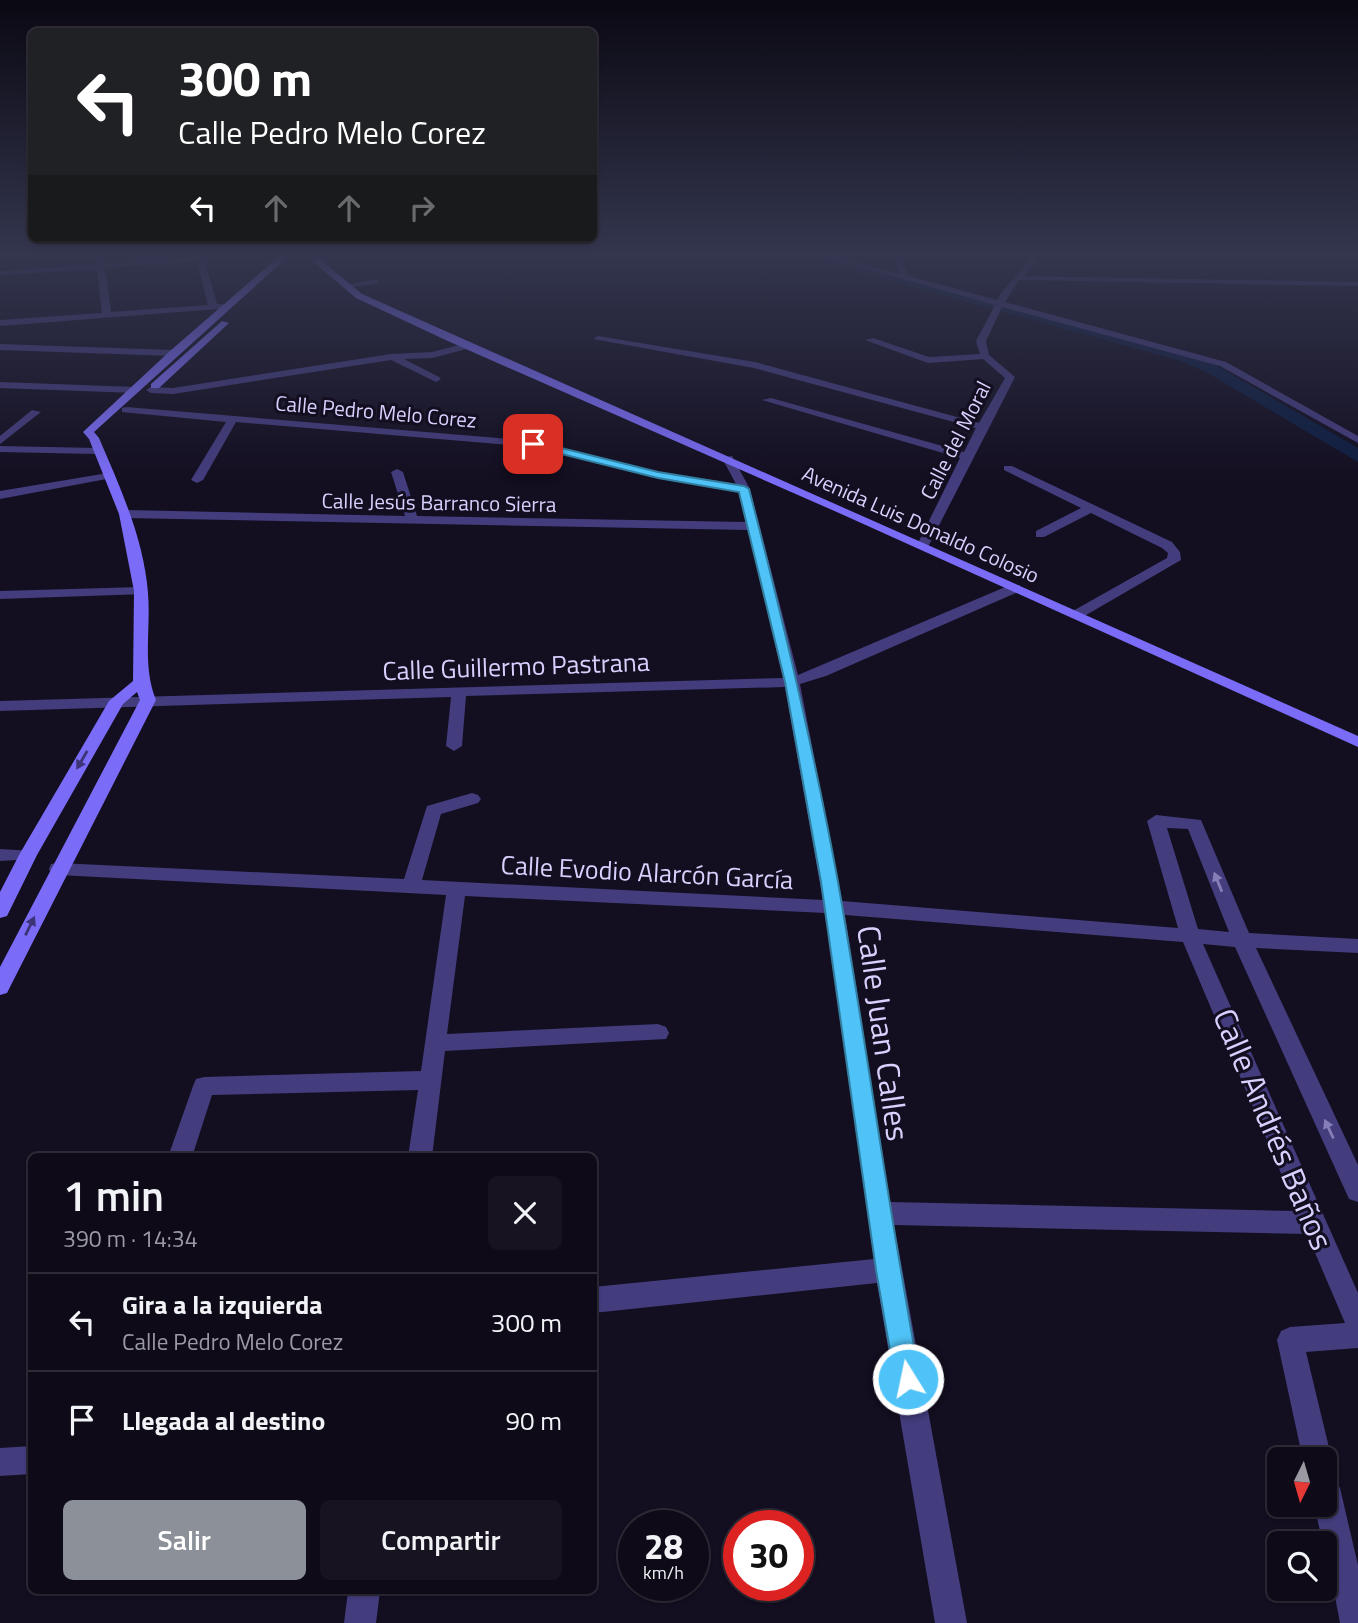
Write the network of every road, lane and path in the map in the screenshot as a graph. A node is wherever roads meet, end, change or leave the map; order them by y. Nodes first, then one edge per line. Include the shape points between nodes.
1 (29, 329) edge
2 (200, 329) edge
3 (217, 329) edge
4 (429, 329) edge
5 (988, 329) edge
6 (1090, 329) edge
7 (598, 339) dead end
8 (870, 340) dead end
9 (467, 346) junction
10 (0, 347) edge
11 (173, 352) junction
12 (985, 356) junction
13 (391, 357) junction
14 (436, 379) dead end
15 (0, 385) edge
16 (136, 390) junction
17 (151, 390) junction
18 (767, 400) dead end
19 (126, 410) junction
20 (36, 412) dead end
21 (233, 419) junction
22 (979, 429) junction
23 (1358, 440) edge
24 (0, 441) edge
25 (95, 444) junction
26 (0, 449) edge
27 (970, 454) junction
28 (728, 458) junction
29 (1008, 468) dead end
30 (397, 472) dead end
31 (108, 476) junction
32 (197, 480) dead end
33 (744, 489) junction
34 (0, 495) edge
35 (1090, 508) junction
36 (125, 514) junction
37 (413, 521) junction
38 (753, 527) junction
39 (1040, 534) dead end
40 (923, 545) junction
41 (1015, 588) junction
42 (141, 590) junction
43 (0, 595) edge
44 (1076, 615) junction
45 (141, 682) junction
46 (792, 682) junction
47 (459, 692) junction
48 (148, 700) junction
49 (117, 701) junction
50 (0, 706) edge
51 (1358, 742) edge
52 (454, 746) dead end
53 (472, 799) dead end
54 (0, 855) edge
55 (28, 855) junction
56 (58, 869) junction
57 (411, 886) junction
58 (456, 889) junction
59 (834, 907) junction
60 (0, 911) edge
61 (1190, 936) junction
62 (1242, 940) junction
63 (1358, 946) edge
64 (0, 987) edge
65 (658, 1033) dead end
66 (435, 1043) junction
67 (430, 1080) junction
68 (181, 1153) edge
69 (421, 1153) edge
70 (1358, 1191) edge
71 (879, 1213) junction
72 (1315, 1223) junction
73 (888, 1270) junction
74 (597, 1300) edge
75 (1358, 1323) edge
76 (1358, 1335) edge
77 (1315, 1447) edge
78 (28, 1460) edge
79 (0, 1462) edge
80 (1332, 1517) edge
81 (364, 1594) edge
82 (360, 1623) edge
83 (951, 1623) edge
84 (1356, 1623) edge

1 - 10 street
2 - 11 main road
3 - 17 main road
4 - 9 main road, Avenida Luis Donaldo Colosio
5 - 12 street, Calle del Moral via 981,341
6 - 23 street via 1223,364
7 - 22 street via 755,365
8 - 12 street via 928,360
9 - 13 street via 432,355
9 - 28 main road, Avenida Luis Donaldo Colosio
10 - 11 street
11 - 16 main road
12 - 22 street, Calle del Moral via 1010,377
13 - 14 street
13 - 17 street via 173,391
15 - 16 street
16 - 25 main road via 88,432
17 - 19 main road
18 - 27 street
19 - 21 street, Calle Pedro Melo Corez
19 - 25 main road
20 - 24 street
21 - 32 street
21 - 33 street, Calle Pedro Melo Corez via 533,444 658,475
22 - 27 street, Calle del Moral
25 - 26 street
25 - 31 main road
27 - 40 street, Calle del Moral
28 - 33 street, Calle Juan Calles
28 - 40 main road, Avenida Luis Donaldo Colosio
29 - 35 street
30 - 37 street
31 - 34 street
31 - 36 main road
33 - 38 street, Calle Juan Calles
35 - 39 street
35 - 44 street via 1167,545 1174,560
36 - 37 street, Calle Jesús Barranco Sierra
36 - 42 main road
37 - 38 street, Calle Jesús Barranco Sierra
38 - 46 street, Calle Juan Calles
40 - 41 main road, Avenida Luis Donaldo Colosio
41 - 44 main road, Avenida Luis Donaldo Colosio
41 - 46 street, Calle Guillermo Pastrana
42 - 43 street
42 - 45 main road
44 - 51 main road, Avenida Luis Donaldo Colosio
45 - 48 main road
45 - 49 main road
46 - 47 street, Calle Guillermo Pastrana
46 - 59 street, Calle Juan Calles
47 - 48 street, Calle Guillermo Pastrana
47 - 52 street
48 - 49 street, Calle Guillermo Pastrana
48 - 56 main road
49 - 50 street, Calle Guillermo Pastrana
49 -> 55 main road
53 - 57 street via 433,810
54 - 55 street
55 - 60 main road
56 - 57 street, Calle Evodio Alarcón García
64 -> 56 main road
57 - 58 street, Calle Evodio Alarcón García
58 - 59 street, Calle Evodio Alarcón García
58 - 66 street
59 - 61 street, Calle Evodio Alarcón García
59 - 71 street, Calle Juan Calles
61 - 62 street, Calle Evodio Alarcón García
62 -> 61 street, Calle Andrés Baños via 1195,824 1156,821
61 - 72 street, Calle Andrés Baños
62 - 63 street, Calle Evodio Alarcón García
70 -> 62 street, Calle Andrés Baños
65 - 66 street
66 - 67 street
67 - 68 street via 204,1086
67 - 69 street
71 - 72 street
71 - 73 street, Calle Juan Calles
72 - 75 street, Calle Andrés Baños
73 - 74 street
73 - 83 street, Calle Juan Calles
76 - 77 street via 1290,1340
78 - 79 street
80 - 84 street
81 - 82 street

